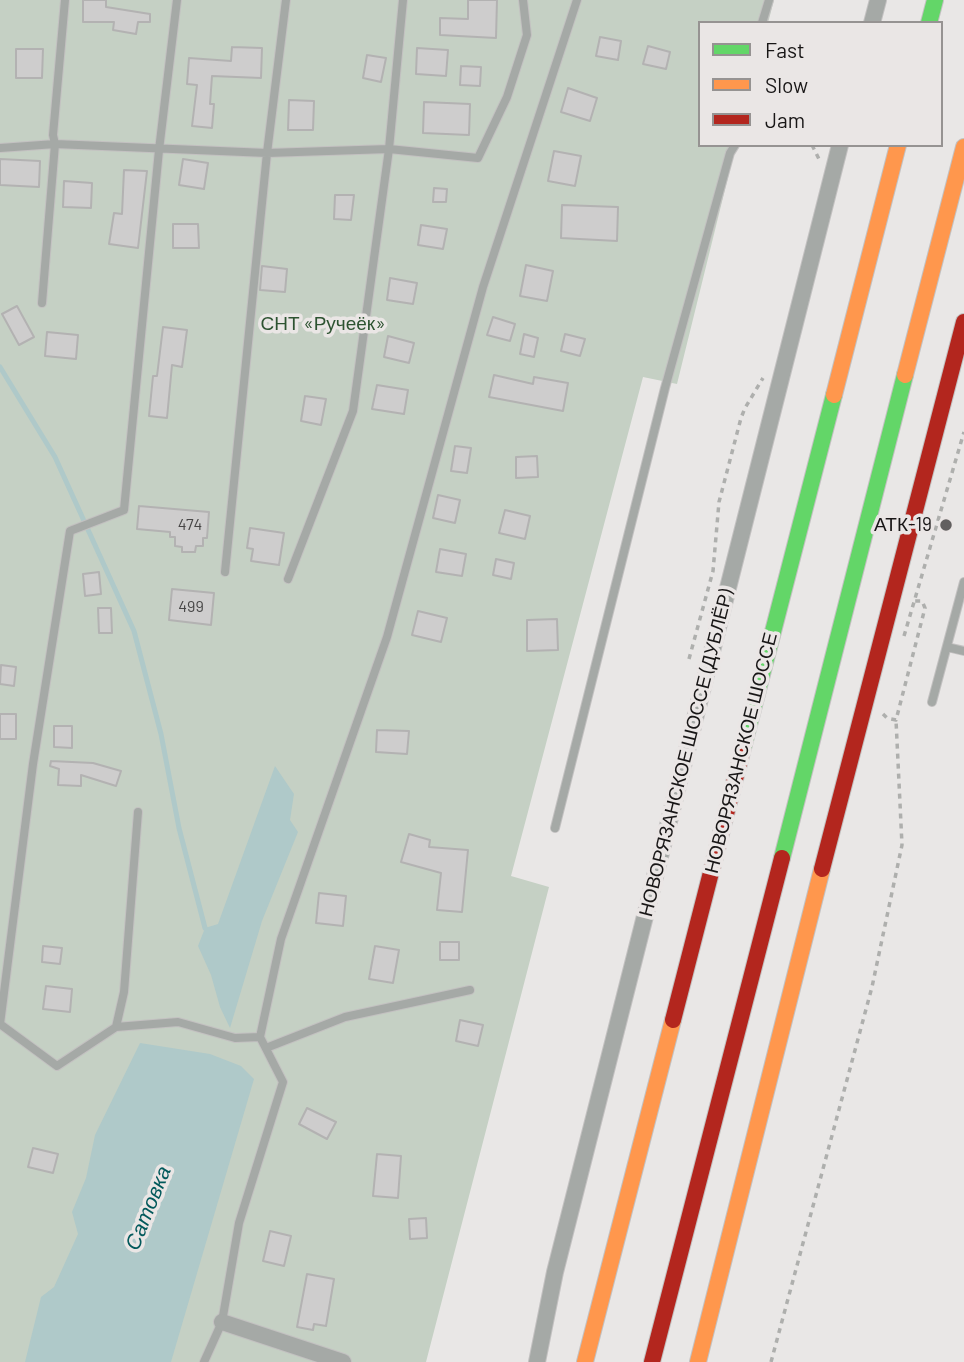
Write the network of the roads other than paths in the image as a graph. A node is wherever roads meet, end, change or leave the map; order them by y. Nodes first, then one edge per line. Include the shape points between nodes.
1 (65, 0) edge
2 (177, 0) edge
3 (286, 0) edge
4 (403, 0) edge
5 (523, 0) edge
6 (577, 0) edge
7 (769, 0) edge
8 (878, 0) edge
9 (935, 0) edge
10 (763, 21) edge
11 (873, 21) edge
12 (930, 21) edge
13 (55, 144) junction
14 (733, 147) edge
15 (839, 147) edge
16 (897, 147) edge
17 (964, 147) edge
18 (0, 148) edge
19 (389, 149) junction
20 (159, 150) junction
21 (267, 153) junction
22 (42, 303) dead end
23 (964, 322) edge
24 (225, 572) dead end
25 (288, 579) dead end
26 (964, 582) edge
27 (947, 647) junction
28 (964, 651) edge
29 (932, 702) dead end
30 (138, 812) dead end
31 (555, 828) dead end
32 (470, 990) dead end
33 (0, 1024) edge
34 (116, 1027) junction
35 (260, 1037) junction
36 (266, 1048) junction
37 (222, 1322) junction
38 (204, 1362) edge
39 (343, 1362) edge
40 (537, 1362) edge
41 (586, 1362) edge
42 (652, 1362) edge
43 (698, 1362) edge

1 - 13 lane
2 - 20 lane
3 - 21 lane
4 - 19 lane
5 - 19 lane via 527,35 507,97 478,158
6 - 35 lane via 483,287 387,637 281,939
7 - 10 lane
8 - 11 street
9 - 12 main road
13 - 18 lane
13 - 20 lane
13 - 22 lane
14 - 31 lane via 665,387
15 - 40 street, НОВОРЯЗАНСКОЕ ШОССЕ (ДУБЛЁР) via 555,1272
16 - 41 main road, НОВОРЯЗАНСКОЕ ШОССЕ
17 - 42 main road
19 - 21 lane
19 - 25 lane via 353,411
20 - 21 lane
20 - 33 lane via 124,510 70,531 33,764
21 - 24 lane
23 - 43 main road
26 - 27 lane
27 - 28 lane
27 - 29 lane
30 - 34 lane via 124,992
32 - 36 lane via 345,1017
33 - 34 lane via 57,1066
34 - 35 lane via 178,1022 235,1038
35 - 36 lane
36 - 37 lane via 283,1082 239,1223
37 - 38 lane
37 - 39 street

